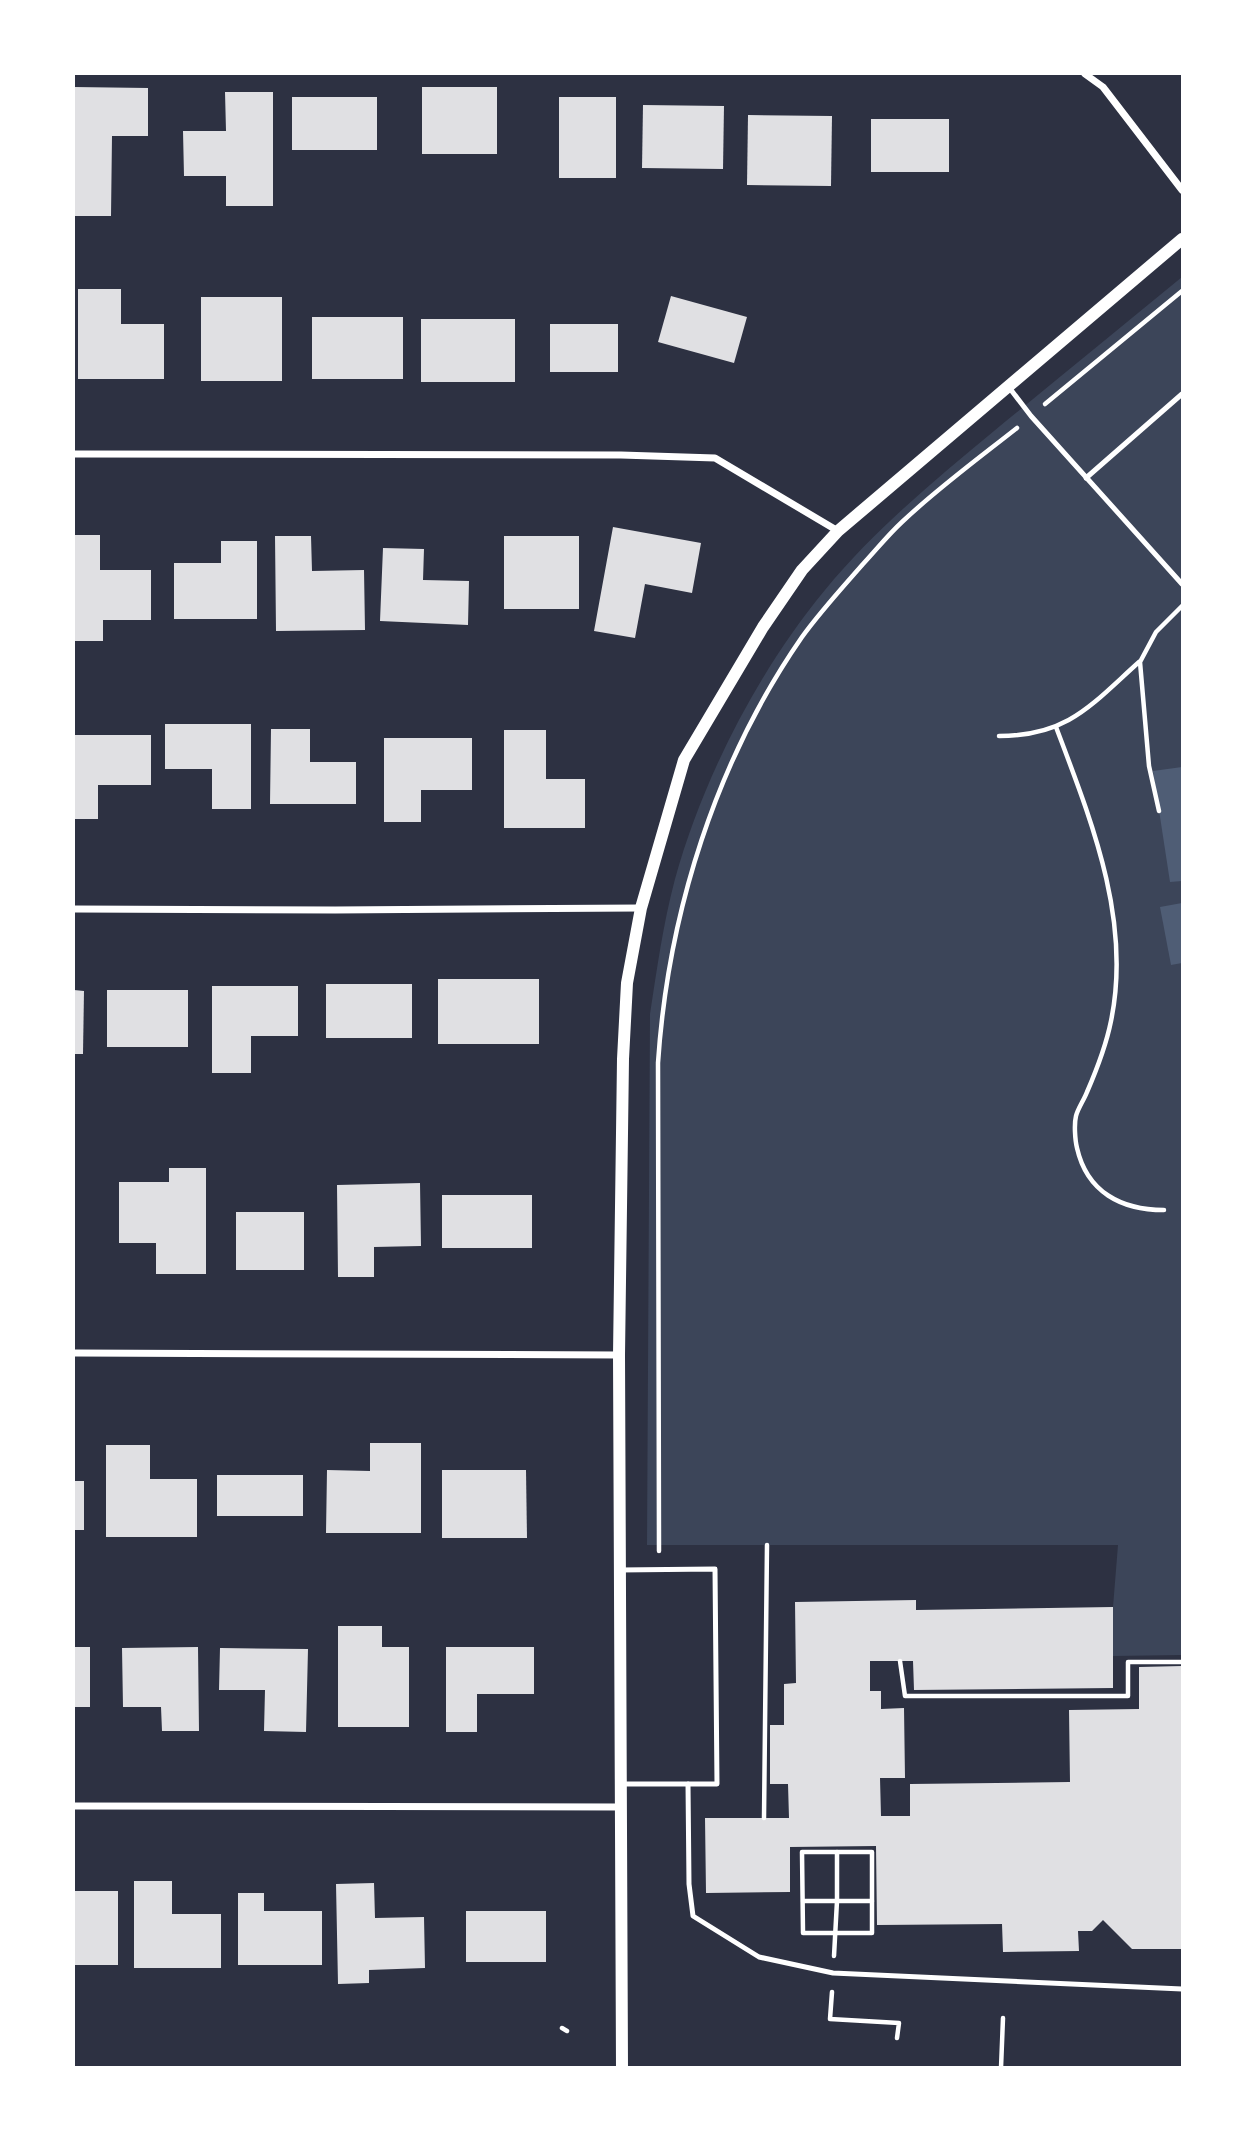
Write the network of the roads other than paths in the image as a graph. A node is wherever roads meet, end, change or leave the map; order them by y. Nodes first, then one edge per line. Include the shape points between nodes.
1 (1085, 74) edge
2 (1182, 190) edge
3 (1182, 239) edge
4 (1008, 386) junction
5 (1182, 394) edge
6 (74, 454) edge
7 (1086, 478) junction
8 (838, 531) junction
9 (1182, 584) edge
10 (641, 908) junction
11 (74, 909) edge
12 (74, 1353) edge
13 (619, 1355) junction
14 (619, 1570) junction
15 (619, 1784) junction
16 (688, 1784) junction
17 (74, 1805) edge
18 (619, 1807) junction
19 (1182, 1989) edge
20 (622, 2067) edge

1 - 2 street via 1102,87
3 - 4 street
4 - 7 lane
4 - 8 street
5 - 7 lane
6 - 8 street via 715,458
7 - 9 lane
8 - 10 street via 802,570 763,627 684,760
10 - 11 street
10 - 13 street via 627,983 623,1059
12 - 13 street
13 - 14 street
14 - 15 street
14 - 16 lane via 715,1569 717,1784
15 - 16 lane
15 - 18 street
16 - 19 lane via 693,1916 759,1957 833,1973
17 - 18 street
18 - 20 street

